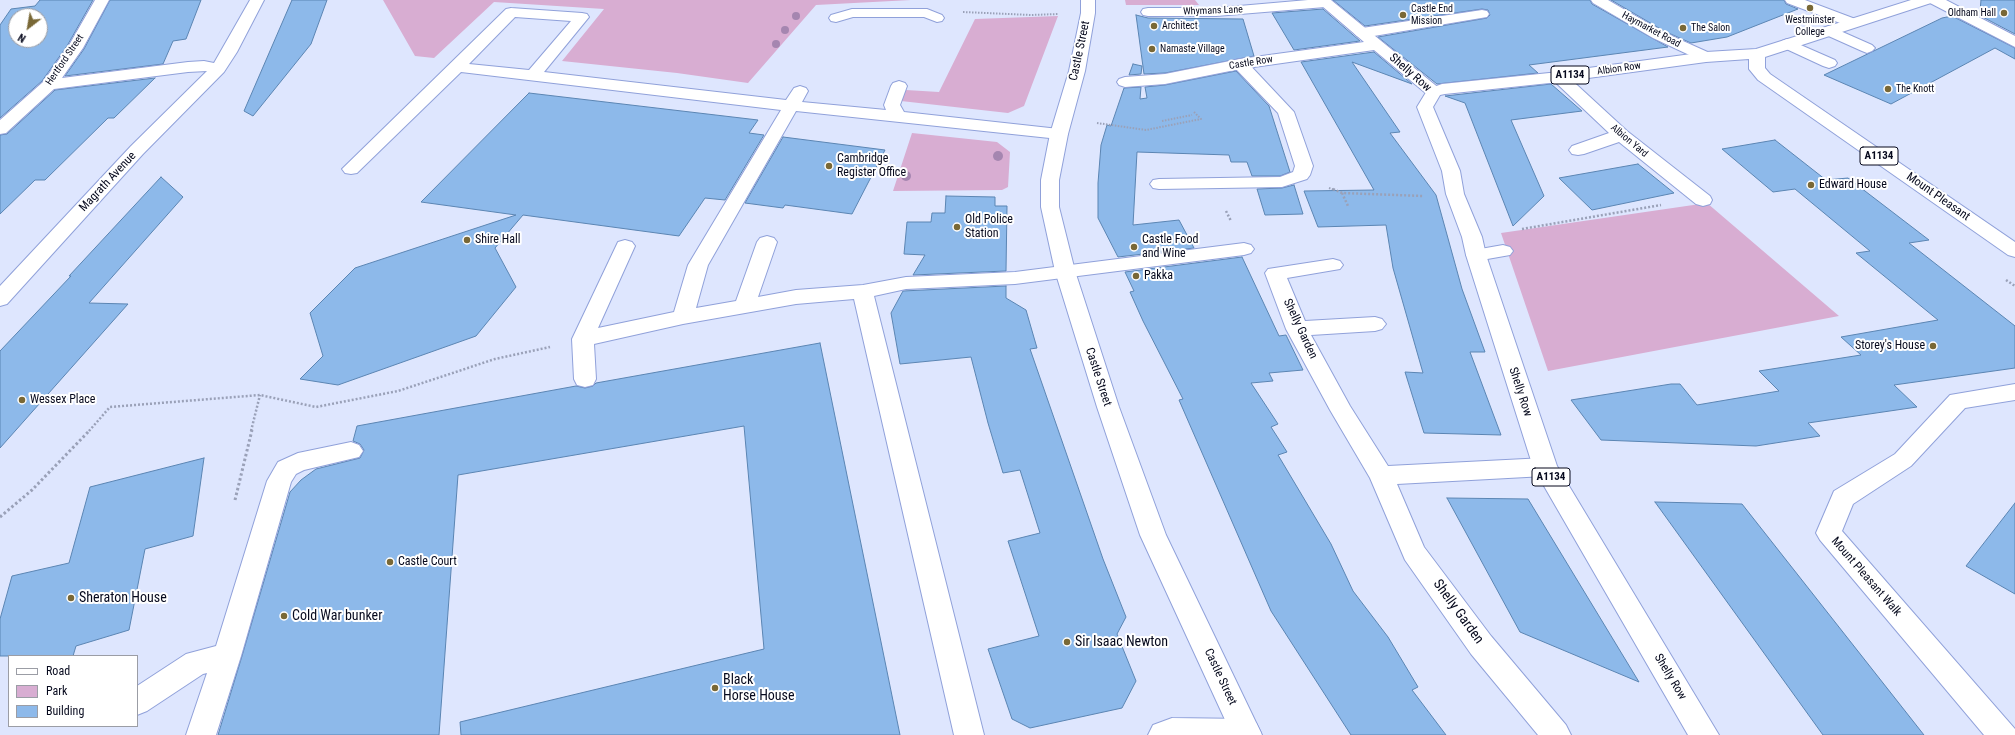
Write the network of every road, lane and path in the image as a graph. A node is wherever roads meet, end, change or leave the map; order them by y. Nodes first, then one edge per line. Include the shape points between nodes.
1 (102, 0) edge
2 (257, 0) edge
3 (1598, 0) edge
4 (1792, 0) edge
5 (1926, 0) edge
6 (1935, 0) edge
7 (1324, 1) edge
8 (1088, 6) edge
9 (958, 11) dead end
10 (1148, 12) dead end
11 (1482, 14) dead end
12 (836, 18) dead end
13 (937, 18) dead end
14 (1852, 23) junction
15 (1829, 31) junction
16 (1362, 33) junction
17 (2015, 42) edge
18 (1787, 44) junction
19 (1377, 45) junction
20 (1867, 48) dead end
21 (1757, 54) junction
22 (1706, 57) junction
23 (1829, 63) dead end
24 (1240, 64) junction
25 (457, 67) junction
26 (218, 69) junction
27 (533, 75) junction
28 (1559, 77) junction
29 (1125, 82) dead end
30 (49, 85) junction
31 (899, 86) dead end
32 (1434, 92) junction
33 (796, 99) junction
34 (1194, 112) dead end
35 (1192, 115) dead end
36 (898, 116) junction
37 (1185, 116) junction
38 (1162, 121) dead end
39 (1189, 121) junction
40 (1097, 123) dead end
41 (0, 129) edge
42 (1059, 134) junction
43 (1620, 135) junction
44 (1578, 150) dead end
45 (351, 169) dead end
46 (1301, 175) junction
47 (1159, 184) dead end
48 (1342, 193) junction
49 (1422, 196) dead end
50 (1703, 200) dead end
51 (1664, 205) dead end
52 (1348, 206) dead end
53 (767, 242) dead end
54 (2011, 244) edge
55 (625, 246) dead end
56 (1474, 246) junction
57 (1244, 249) dead end
58 (1503, 250) dead end
59 (1333, 265) dead end
60 (1065, 271) junction
61 (863, 292) junction
62 (0, 299) edge
63 (745, 306) junction
64 (683, 317) junction
65 (1375, 324) dead end
66 (1297, 329) junction
67 (583, 339) junction
68 (585, 379) dead end
69 (2015, 392) edge
70 (351, 451) dead end
71 (1545, 467) junction
72 (1381, 476) junction
73 (0, 517) edge
74 (227, 656) junction
75 (138, 701) edge
76 (1246, 734) edge
77 (201, 735) edge
78 (969, 735) edge
79 (1163, 735) edge
80 (1556, 735) edge
81 (1704, 735) edge
82 (2003, 735) edge

1 - 30 street, Hertford Street via 75,48
2 - 26 street, Magrath Avenue
3 - 22 street, Haymarket Road via 1658,35
4 - 14 street
5 - 14 street, A1134
6 - 17 street
7 - 10 street, Whymans Lane via 1216,12
7 - 16 street, Shelly Row
8 - 9 path via 1031,15
8 - 42 street, Castle Street via 1077,71
11 - 16 street
12 - 13 street via 852,13 927,13
14 - 15 street, A1134
15 - 18 street, A1134
15 - 20 street
16 - 19 street, Shelly Row
18 - 21 street, A1134
18 - 23 street
19 - 24 street, Castle Row
19 - 32 street, Shelly Row
21 - 22 street, Albion Row / A1134
21 - 54 street, Mount Pleasant / A1134 via 1757,69 1764,77
22 - 28 street, Albion Row / A1134
24 - 29 street, Castle Row via 1166,80
24 - 46 street via 1286,112 1304,166
25 - 27 street
25 - 27 street via 511,12 582,17
25 - 45 street
26 - 30 street via 204,66 188,67
26 - 62 street, Magrath Avenue via 137,150
27 - 33 street
28 - 32 street, Albion Row / A1134 via 1442,89
28 - 43 street, Albion Yard
30 - 41 street, Hertford Street
31 - 36 street via 892,105
32 - 56 street, Shelly Row / A1134 via 1425,107 1451,171
33 - 36 street
33 - 64 street via 698,265
34 - 39 path via 1201,119
35 - 37 path
36 - 42 street
37 - 38 path
37 - 39 path
39 - 40 path via 1146,130
42 - 60 street, Castle Street via 1050,180 1050,207
43 - 44 street
43 - 50 street, Albion Yard
46 - 47 street via 1282,182
46 - 48 path
48 - 49 path
48 - 52 path
51 - 56 path
53 - 63 street
55 - 67 street
56 - 58 street
56 - 71 street, Shelly Row / A1134
57 - 60 street
59 - 66 street, Shelly Garden via 1275,273
60 - 61 street via 1015,278 906,283
60 - 76 street, Castle Street via 1108,407 1153,535
61 - 63 street via 796,297
61 - 78 street
63 - 64 street
64 - 67 street
65 - 66 street
66 - 72 street, Shelly Garden
67 - 68 street
67 - 73 path via 495,359 398,391 316,407 260,395 110,407 32,490
69 - 82 street, Mount Pleasant Walk via 1958,401 1903,460 1843,498 1829,533
70 - 74 street via 298,462 287,468 279,481
71 - 72 street
71 - 81 street, Shelly Row / A1134
72 - 80 street, Shelly Garden via 1414,553 1481,645
74 - 75 street via 196,663
74 - 77 street
76 - 79 street via 1172,732

